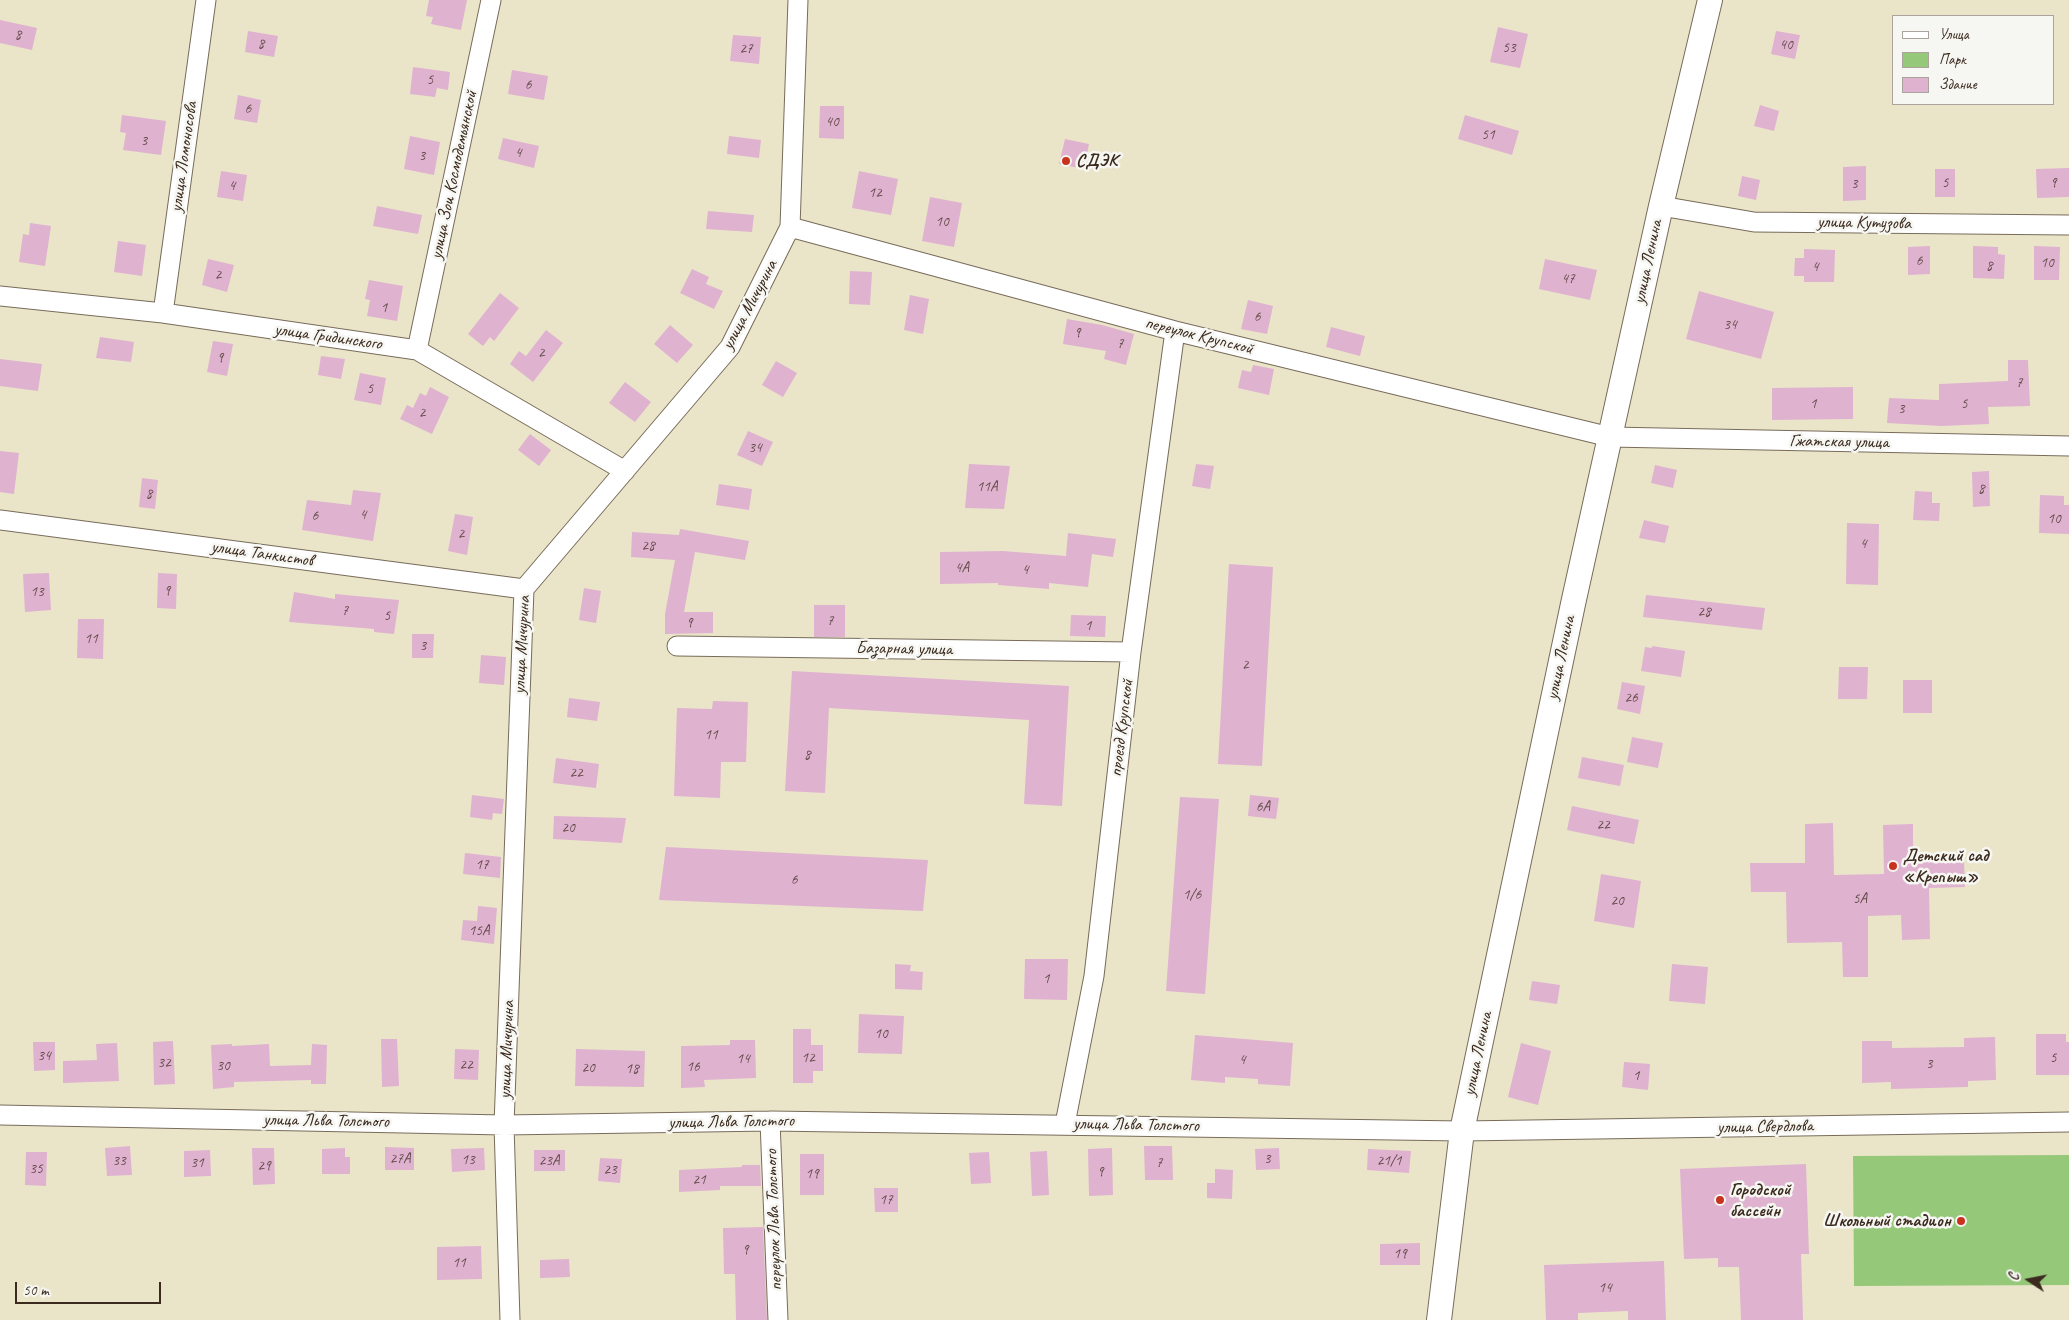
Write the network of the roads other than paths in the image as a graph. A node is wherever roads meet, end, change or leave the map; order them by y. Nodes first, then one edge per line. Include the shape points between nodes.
1 (206, 0) edge
2 (491, 0) edge
3 (798, 0) edge
4 (1710, 0) edge
5 (1660, 206) junction
6 (2069, 225) edge
7 (790, 227) junction
8 (0, 296) edge
9 (163, 313) junction
10 (1175, 331) junction
11 (417, 350) junction
12 (1610, 437) junction
13 (2069, 446) edge
14 (625, 471) junction
15 (0, 520) edge
16 (524, 589) junction
17 (677, 646) dead end
18 (1131, 652) junction
19 (0, 1115) edge
20 (770, 1121) junction
21 (2069, 1122) edge
22 (1065, 1124) junction
23 (504, 1125) junction
24 (1462, 1131) junction
25 (510, 1320) edge
26 (778, 1320) edge
27 (1439, 1320) edge

1 - 9 street, улица Ломоносова
2 - 11 street, улица Зои Космодемьянской
3 - 7 street, улица Мичурина
4 - 5 main road, улица Ленина
5 - 6 street, улица Кутузова via 1754,222
5 - 12 main road, улица Ленина
7 - 10 street, переулок Крупской
7 - 14 street, улица Мичурина via 730,347
8 - 9 street, улица Гридинского
9 - 11 street, улица Гридинского
10 - 12 street, переулок Крупской
10 - 18 street, проезд Крупской
11 - 14 street, улица Гридинского
12 - 13 street, Гжатская улица
12 - 24 main road, улица Ленина
14 - 16 street, улица Мичурина
15 - 16 street, улица Танкистов
16 - 23 street, улица Мичурина
17 - 18 street, Базарная улица
18 - 22 street, проезд Крупской via 1094,976
19 - 23 street, улица Льва Толстого
20 - 22 street, улица Льва Толстого
20 - 23 street, улица Льва Толстого
20 - 26 street, переулок Льва Толстого
21 - 24 street, улица Свердлова
22 - 24 street, улица Льва Толстого
23 - 25 street, улица Мичурина
24 - 27 main road, улица Ленина

